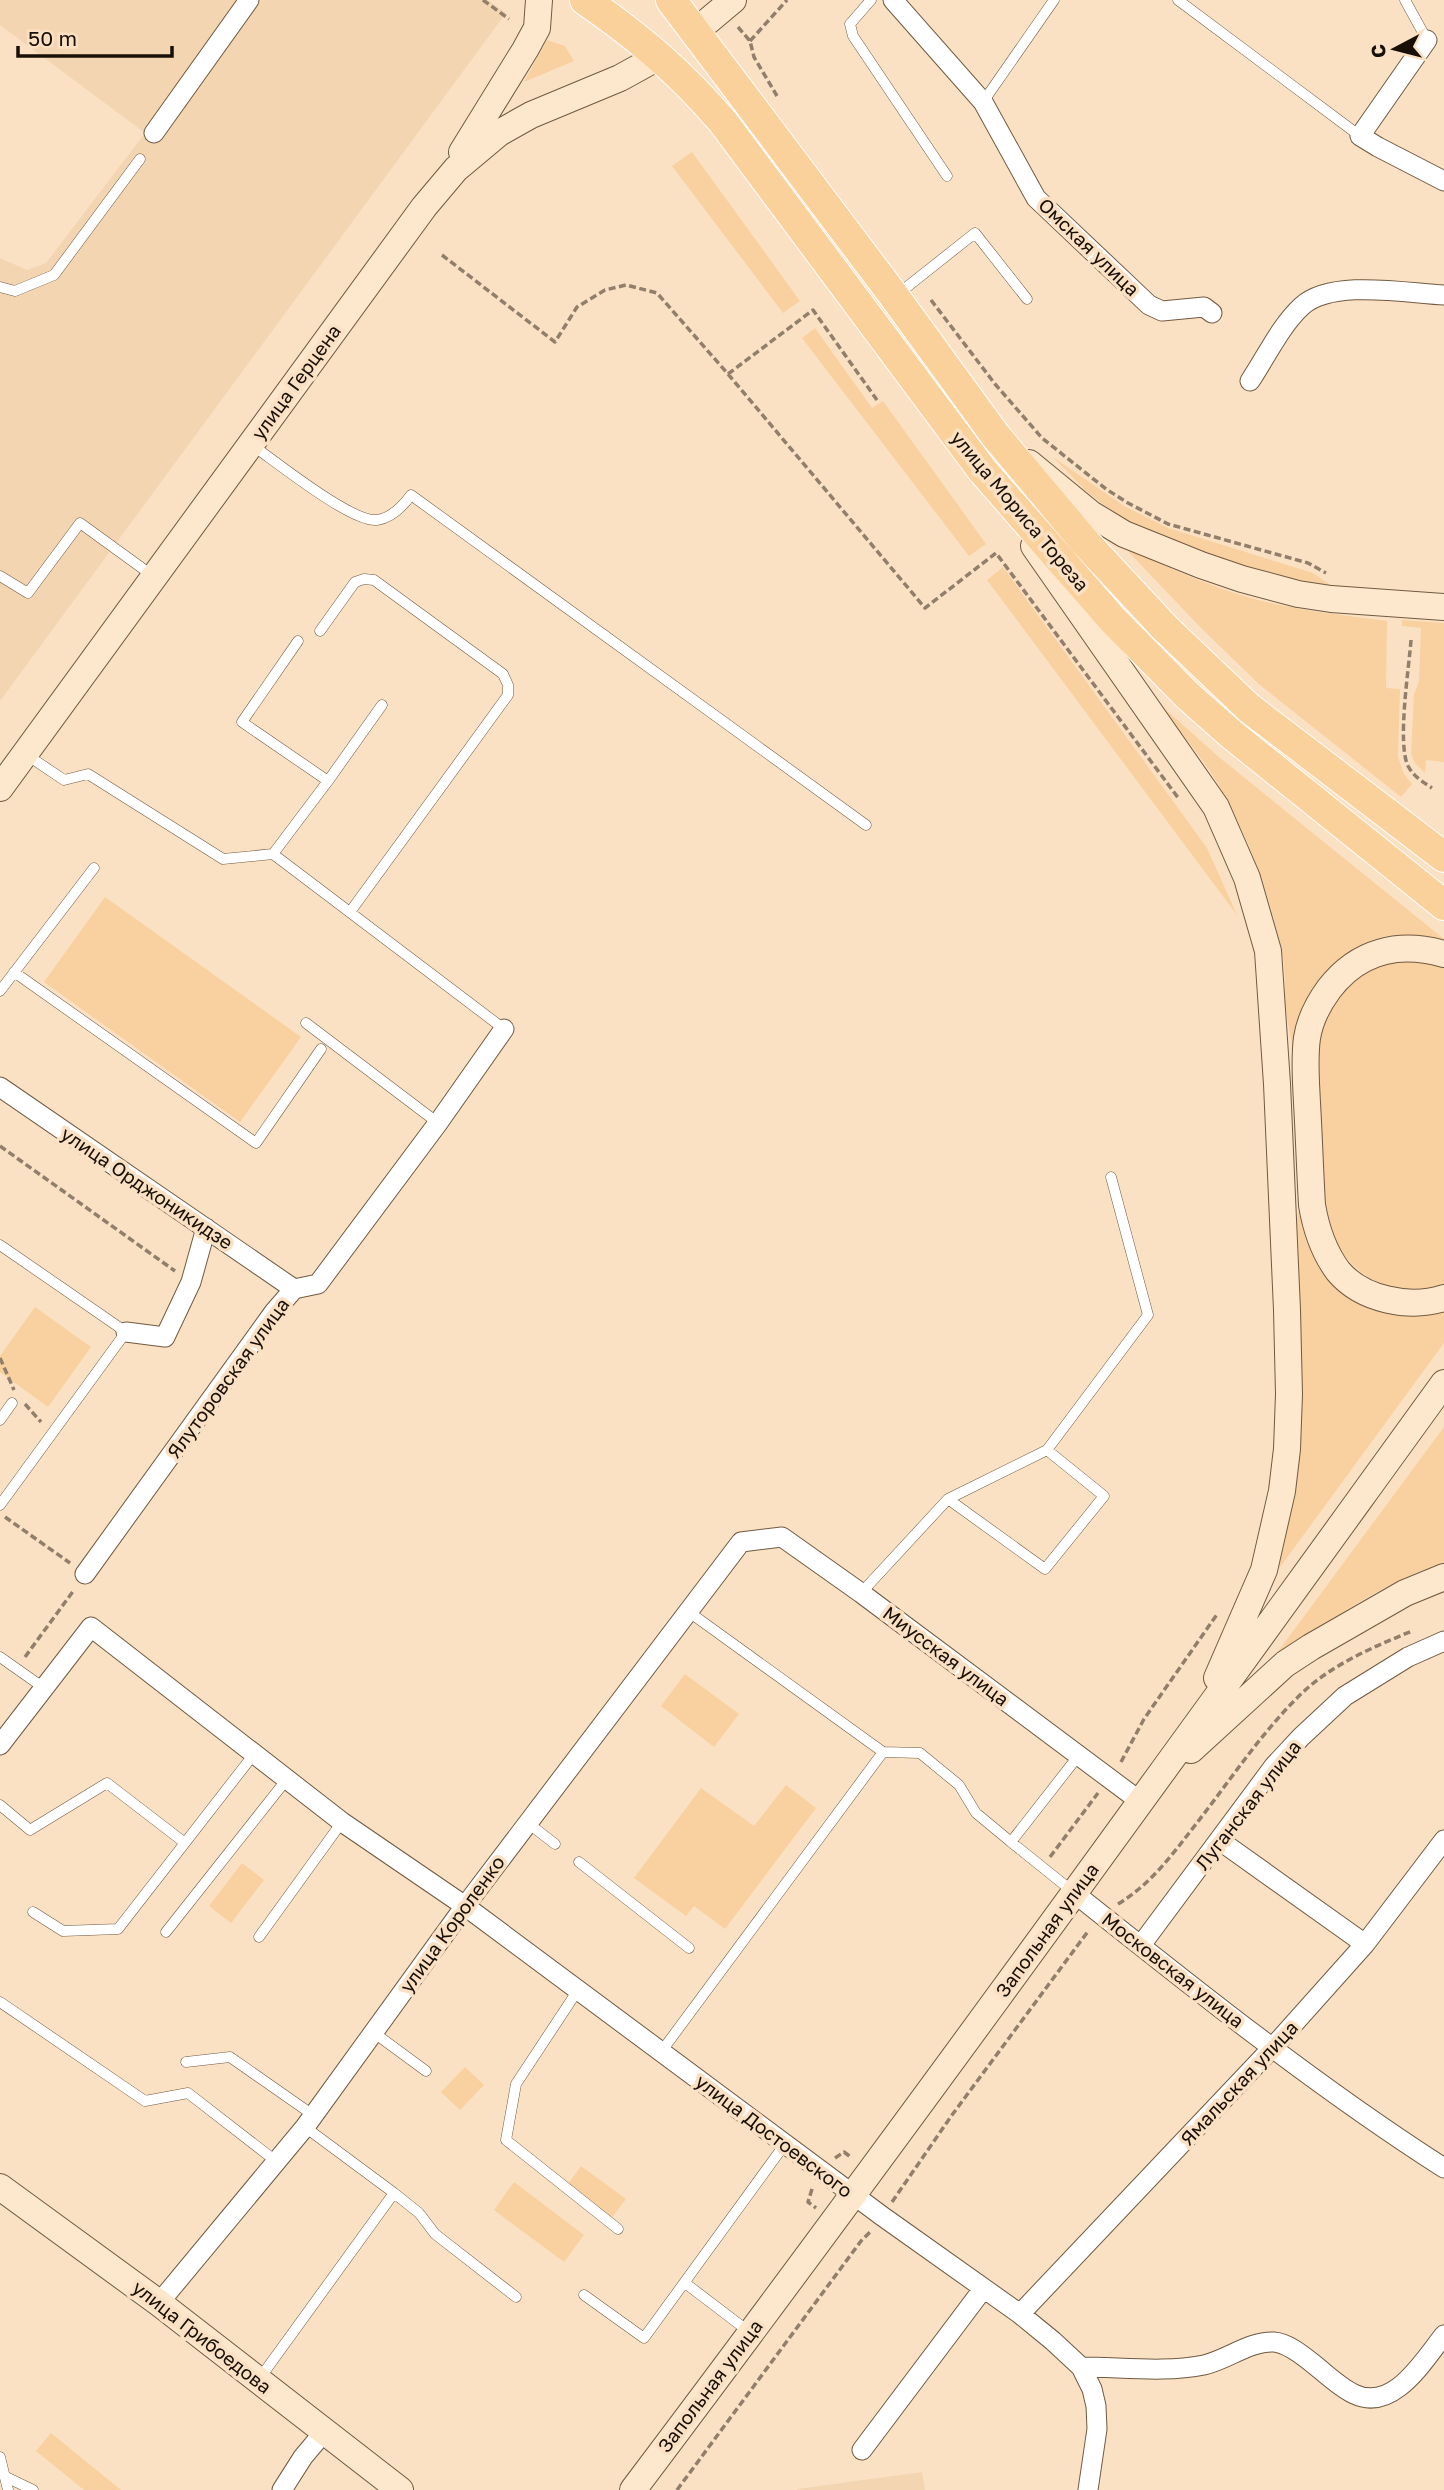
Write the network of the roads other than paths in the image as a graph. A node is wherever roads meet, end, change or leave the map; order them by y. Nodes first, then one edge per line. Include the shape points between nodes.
1 (250, 0) edge
2 (539, 0) edge
3 (585, 0) edge
4 (671, 0) edge
5 (871, 0) edge
6 (893, 0) edge
7 (1054, 0) edge
8 (1178, 0) edge
9 (1405, 0) edge
10 (727, 5) edge
11 (695, 31) junction
12 (1427, 40) joint
13 (660, 56) junction
14 (983, 103) junction
15 (154, 133) dead end
16 (1360, 135) junction
17 (139, 159) dead end
18 (947, 176) dead end
19 (1444, 181) edge
20 (442, 184) junction
21 (0, 287) edge
22 (905, 288) junction
23 (1444, 295) edge
24 (1027, 299) dead end
25 (1212, 313) dead end
26 (1250, 381) dead end
27 (995, 435) junction
28 (250, 444) junction
29 (982, 470) junction
30 (0, 576) edge
31 (153, 576) junction
32 (1444, 607) edge
33 (320, 631) dead end
34 (298, 641) dead end
35 (382, 705) dead end
36 (26, 754) junction
37 (328, 781) junction
38 (0, 788) edge
39 (866, 825) dead end
40 (273, 854) junction
41 (1444, 857) edge
42 (94, 868) dead end
43 (1444, 905) edge
44 (350, 912) junction
45 (1444, 954) edge
46 (14, 972) junction
47 (0, 991) edge
48 (306, 1023) dead end
49 (504, 1028) joint
50 (321, 1049) dead end
51 (0, 1087) edge
52 (438, 1123) junction
53 (1111, 1177) dead end
54 (206, 1228) junction
55 (0, 1245) edge
56 (293, 1289) junction
57 (1444, 1298) edge
58 (126, 1332) junction
59 (1444, 1383) edge
60 (12, 1403) dead end
61 (0, 1420) edge
62 (1047, 1450) junction
63 (948, 1499) junction
64 (0, 1505) edge
65 (741, 1542) joint
66 (85, 1574) road end
67 (1444, 1577) edge
68 (860, 1592) junction
69 (689, 1612) junction
70 (1444, 1641) edge
71 (0, 1657) edge
72 (44, 1688) junction
73 (1193, 1730) junction
74 (0, 1745) edge
75 (883, 1752) junction
76 (254, 1754) junction
77 (1079, 1755) junction
78 (1160, 1776) junction
79 (287, 1779) junction
80 (1141, 1802) junction
81 (0, 1805) edge
82 (342, 1822) junction
83 (528, 1823) junction
84 (1219, 1840) junction
85 (1444, 1840) edge
86 (1012, 1842) junction
87 (185, 1843) junction
88 (555, 1844) dead end
89 (579, 1862) dead end
90 (1073, 1892) junction
91 (465, 1906) junction
92 (33, 1912) dead end
93 (166, 1933) dead end
94 (259, 1937) dead end
95 (1365, 1944) junction
96 (1141, 1945) junction
97 (689, 1948) dead end
98 (578, 1990) junction
99 (0, 2002) edge
100 (373, 2032) junction
101 (1273, 2047) junction
102 (661, 2052) junction
103 (186, 2063) dead end
104 (426, 2071) dead end
105 (309, 2121) junction
106 (785, 2144) junction
107 (277, 2162) junction
108 (1444, 2168) edge
109 (0, 2188) edge
110 (394, 2193) junction
111 (853, 2195) junction
112 (618, 2229) dead end
113 (685, 2283) junction
114 (983, 2289) junction
115 (584, 2295) dead end
116 (516, 2297) dead end
117 (159, 2303) junction
118 (1020, 2314) junction
119 (750, 2333) junction
120 (1444, 2335) edge
121 (1081, 2367) junction
122 (258, 2381) junction
123 (324, 2432) junction
124 (862, 2450) dead end
125 (0, 2457) edge
126 (4, 2476) junction
127 (639, 2485) edge
128 (8, 2490) edge
129 (33, 2490) edge
130 (282, 2490) edge
131 (400, 2490) edge
132 (1088, 2490) edge

1 - 15 street
2 - 20 street via 537,28 526,50
3 - 13 main road, улица Мориса Тореза
4 - 11 main road, улица Мориса Тореза
5 - 18 lane via 850,24 853,36
6 - 14 street, Омская улица
7 - 14 lane
8 - 16 lane
9 - 12 lane
10 - 11 street
11 - 13 main road
11 - 22 main road, улица Мориса Тореза
12 - 16 street
13 - 20 street, улица Герцена via 499,133 468,156
13 - 29 main road, улица Мориса Тореза via 723,122
14 - 25 street, Омская улица via 1036,198 1149,305 1162,311 1204,307
16 - 19 street
17 - 21 lane via 54,275 15,291
20 - 28 street, улица Герцена
22 - 24 lane via 975,233
22 - 27 main road, улица Мориса Тореза
23 - 26 street via 1344,291 1321,295 1293,315
27 - 32 street via 1091,514 1158,549 1298,594
27 - 41 main road, улица Мориса Тореза via 1084,541 1208,671 1284,737
28 - 31 street, улица Герцена
28 - 39 lane via 360,517 377,520 399,510 411,495
29 - 43 main road, улица Мориса Тореза via 1105,611 1187,695
29 - 73 street via 1216,807 1247,878 1268,951 1287,1310 1287,1449 1264,1570
30 - 31 lane via 28,593 80,523
31 - 36 street, улица Герцена
33 - 44 lane via 355,582 374,580 503,674 508,685 508,695
34 - 37 lane via 242,722
35 - 37 lane
36 - 38 street, улица Герцена
36 - 40 lane via 64,780 88,774 223,859
37 - 40 lane
40 - 44 lane
42 - 46 lane
44 - 49 lane
45 - 57 street via 1401,948 1362,958 1346,970 1320,1003 1305,1056 1312,1205 1328,1255 1339,1272 1375,1295 1404,1303
46 - 47 lane
46 - 50 lane via 256,1143
48 - 52 lane
49 - 52 street, Ялуторовская улица
51 - 54 street, улица Орджоникидзе
52 - 56 street, Ялуторовская улица via 318,1284
53 - 62 lane via 1148,1315
54 - 56 street, улица Орджоникидзе
54 - 58 street via 191,1282 165,1337
55 - 58 lane
56 - 66 street, Ялуторовская улица
58 - 64 lane
59 - 73 street, Запольная улица
60 - 61 lane
62 - 63 lane
62 - 63 lane via 1104,1496 1045,1569
63 - 68 lane
65 - 68 street, Миусская улица via 782,1537
65 - 69 street, улица Короленко
67 - 78 street via 1405,1593 1285,1664
68 - 77 street, Миусская улица
69 - 75 lane
69 - 83 street, улица Короленко
70 - 84 street, Луганская улица via 1408,1657 1325,1713 1274,1766
71 - 72 lane
72 - 74 street
72 - 76 street via 90,1627
73 - 78 street, Запольная улица
75 - 86 lane via 920,1753 959,1785 976,1813
75 - 102 lane
76 - 79 street
76 - 87 lane
77 - 80 street, Миусская улица
77 - 86 lane
78 - 80 street, Запольная улица
79 - 82 street
79 - 93 lane
80 - 90 street, Запольная улица
81 - 87 lane via 30,1830 107,1783
82 - 91 street
82 - 94 lane
83 - 88 lane
83 - 91 street, улица Короленко
84 - 95 street
84 - 96 street, Луганская улица
85 - 95 street, Ямальская улица
86 - 90 lane
87 - 92 lane via 118,1929 63,1931
89 - 97 lane
90 - 96 street, Московская улица
90 - 111 street, Запольная улица
91 - 98 street, улица Достоевского
91 - 100 street, улица Короленко
95 - 101 street, Ямальская улица
96 - 101 street, Московская улица
98 - 102 street, улица Достоевского
98 - 112 lane via 516,2084 506,2140
99 - 107 lane via 145,2101 188,2093
100 - 104 lane
100 - 105 street, улица Короленко
101 - 108 street, Московская улица
101 - 118 street, Ямальская улица
102 - 106 street, улица Достоевского
103 - 105 lane via 230,2057
105 - 107 street, улица Короленко
105 - 110 lane
106 - 111 street, улица Достоевского
106 - 113 lane
107 - 117 street, улица Короленко
109 - 117 street, улица Грибоедова
110 - 116 lane via 419,2213 435,2234
110 - 122 lane
111 - 114 street, улица Достоевского
111 - 119 street, Запольная улица
113 - 115 lane via 644,2338
113 - 119 lane
114 - 118 street, улица Достоевского
114 - 124 street
117 - 122 street, улица Грибоедова
118 - 121 street, улица Достоевского
119 - 127 street, Запольная улица
120 - 121 street via 1407,2381 1373,2398 1354,2395 1297,2351 1277,2342 1261,2343 1206,2365
121 - 132 street via 1096,2406
122 - 123 street, улица Грибоедова
123 - 130 street
123 - 131 street, улица Грибоедова
125 - 126 lane
126 - 128 lane
126 - 129 lane

